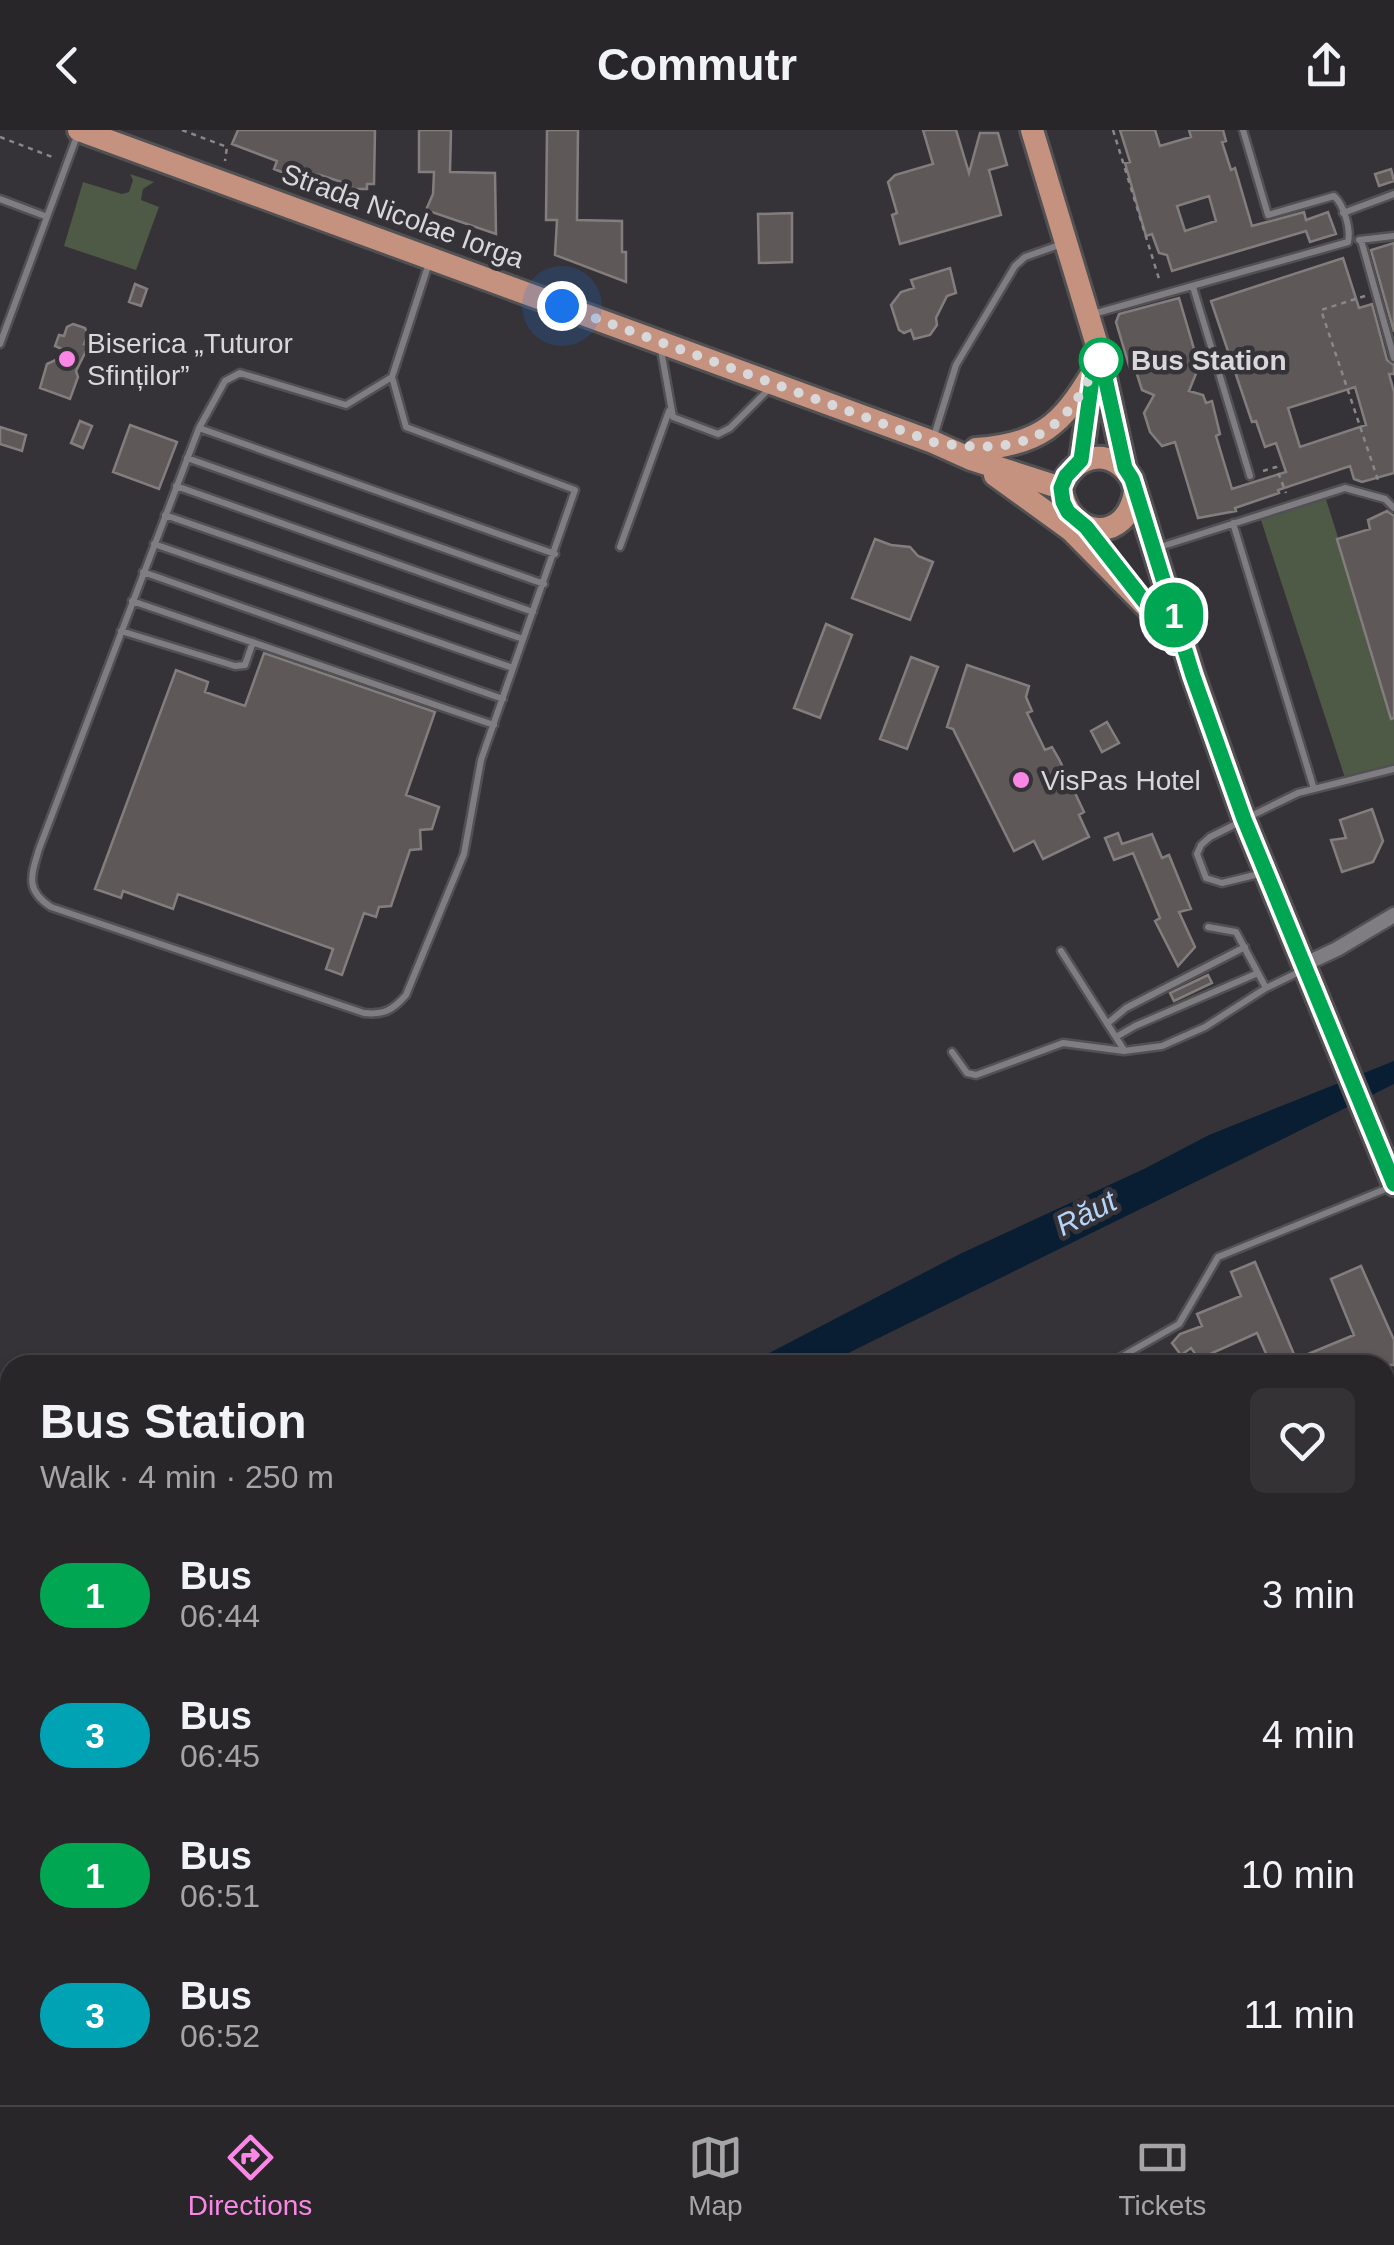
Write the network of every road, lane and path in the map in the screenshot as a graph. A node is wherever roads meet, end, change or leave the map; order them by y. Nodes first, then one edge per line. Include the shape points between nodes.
1 (79, 130) edge
2 (182, 130) edge
3 (1032, 130) edge
4 (1113, 130) edge
5 (1243, 130) edge
6 (0, 137) edge
7 (66, 162) junction
8 (221, 182) junction
9 (1394, 194) edge
10 (0, 199) edge
11 (1343, 213) junction
12 (46, 216) junction
13 (1394, 236) edge
14 (1361, 240) junction
15 (1066, 242) junction
16 (1348, 242) junction
17 (431, 258) junction
18 (1193, 287) junction
19 (1376, 292) junction
20 (1164, 295) junction
21 (0, 307) edge
22 (12, 312) junction
23 (1088, 316) junction
24 (660, 342) junction
25 (0, 344) edge
26 (1394, 358) edge
27 (1097, 364) junction
28 (392, 378) junction
29 (774, 384) junction
30 (670, 410) junction
31 (199, 428) junction
32 (933, 442) junction
33 (974, 454) junction
34 (188, 458) junction
35 (1125, 468) junction
36 (1069, 475) junction
37 (1250, 476) joint
38 (176, 486) junction
39 (1134, 492) junction
40 (1385, 499) junction
41 (1290, 504) junction
42 (1394, 508) edge
43 (165, 514) junction
44 (1234, 523) junction
45 (1086, 527) junction
46 (154, 544) junction
47 (620, 547) dead end
48 (1154, 549) junction
49 (555, 554) junction
50 (144, 572) junction
51 (544, 584) junction
52 (132, 601) junction
53 (533, 612) junction
54 (1155, 615) junction
55 (121, 631) junction
56 (524, 639) junction
57 (253, 642) junction
58 (514, 668) junction
59 (1193, 676) junction
60 (503, 699) junction
61 (494, 725) junction
62 (1394, 768) edge
63 (1314, 789) junction
64 (1244, 819) junction
65 (1266, 873) junction
66 (1394, 915) edge
67 (1208, 927) dead end
68 (1245, 947) junction
69 (1060, 952) dead end
70 (1304, 967) junction
71 (1258, 973) junction
72 (1266, 988) junction
73 (1108, 1023) junction
74 (1116, 1037) junction
75 (1124, 1051) junction
76 (952, 1052) dead end
77 (1394, 1185) edge
78 (1125, 1355) edge

1 - 7 lane
1 - 8 main road, Strada Nicolae Iorga
2 - 8 path via 227,147
3 - 15 main road
4 - 20 path
5 - 11 lane via 1268,215 1332,196
6 - 7 path
7 - 12 lane
8 - 17 main road, Strada Nicolae Iorga
9 - 11 lane
10 - 12 lane
11 - 16 lane
12 - 22 lane
13 - 14 lane
14 - 16 lane
14 - 19 lane
15 - 23 main road
15 - 32 lane via 1015,266 956,365
16 - 18 lane
17 - 24 main road, Strada Nicolae Iorga
17 - 28 lane
18 - 20 lane
18 - 37 lane
19 - 26 lane
19 - 40 path via 1322,310
20 - 23 lane
21 - 22 lane
22 - 25 lane
23 - 27 main road
24 - 29 main road, Strada Nicolae Iorga
24 - 30 lane
27 - 33 main road via 1048,430
27 - 35 main road
27 - 36 main road
28 - 31 lane via 346,405 240,372 225,380
28 - 49 lane via 406,428 575,490
29 - 30 lane via 725,433 678,420
29 - 32 main road, Strada Nicolae Iorga
30 - 47 lane
31 - 34 lane
31 - 49 lane
32 - 33 main road, Strada Nicolae Iorga
33 - 36 main road, Strada Nicolae Iorga
33 - 54 main road via 1071,530
34 - 38 lane
34 - 51 lane
35 - 36 main road via 1096,456
35 - 39 main road
36 - 45 main road via 1068,512
37 - 41 path via 1276,467
38 - 43 lane
38 - 53 lane
39 - 45 main road via 1120,522
39 - 48 main road
40 - 41 lane via 1345,488
40 - 42 lane
41 - 44 lane
43 - 46 lane
43 - 56 lane
44 - 48 lane
44 - 63 lane
45 - 54 main road
46 - 50 lane
46 - 58 lane
48 - 59 main road
49 - 51 lane
50 - 52 lane
50 - 60 lane
51 - 53 lane
52 - 55 lane
52 - 57 lane
53 - 56 lane
54 - 59 main road
55 - 57 lane via 235,666 245,666
55 - 61 lane via 39,849 32,885 37,898 90,922 364,1013 393,1010 420,966 464,854
56 - 58 lane
57 - 61 lane
58 - 60 lane
59 - 64 main road
60 - 61 lane
62 - 63 lane
63 - 64 lane
64 - 65 main road
64 - 65 lane via 1201,845 1206,878 1222,883
65 - 70 main road
66 - 70 street
67 - 68 lane via 1236,932
68 - 71 lane
68 - 73 lane
69 - 73 lane
70 - 72 lane
70 - 77 main road
71 - 72 lane
71 - 74 lane
72 - 75 lane via 1191,1034
73 - 74 lane
74 - 75 lane
75 - 76 lane via 1063,1043 976,1075
77 - 78 lane via 1218,1257 1179,1324

